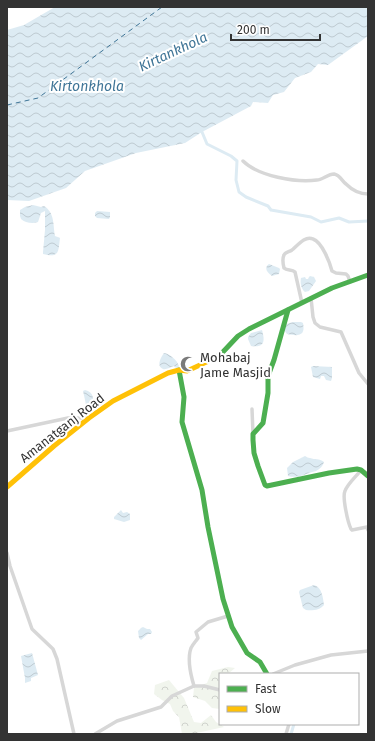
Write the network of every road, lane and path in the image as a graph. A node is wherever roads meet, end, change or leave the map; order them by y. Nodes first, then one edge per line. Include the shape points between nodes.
1 (243, 161) dead end
2 (368, 194) edge
3 (368, 275) edge
4 (350, 282) junction
5 (311, 298) junction
6 (302, 303) junction
7 (288, 310) junction
8 (179, 370) junction
9 (368, 384) edge
10 (252, 409) dead end
11 (89, 418) junction
12 (7, 431) edge
13 (253, 434) junction
14 (361, 470) junction
15 (368, 476) edge
16 (7, 487) edge
17 (368, 530) edge
18 (7, 553) edge
19 (228, 616) junction
20 (368, 652) edge
21 (267, 673) edge
22 (275, 673) edge
23 (194, 686) junction
24 (219, 690) edge
25 (74, 734) edge
26 (96, 734) edge

1 - 2 street via 263,173 291,180 319,180 334,174 354,190
3 - 4 street, Amanatganj Road
4 - 5 street, Amanatganj Road
4 - 6 street via 346,274 332,271 317,241 308,238 286,253 283,258 284,268 295,272
5 - 6 street, Amanatganj Road
5 - 9 street via 315,323 320,327 341,332 359,373
6 - 7 street, Amanatganj Road
7 - 8 street, Amanatganj Road via 238,336 221,354 210,361 187,371
7 - 13 street via 268,376 263,423
8 - 11 street, Amanatganj Road via 113,401
8 - 19 street via 184,397 182,422 202,490
10 - 13 street
11 - 12 street via 68,418
11 - 16 street, Amanatganj Road
13 - 14 street via 256,458 267,486 329,473
14 - 15 street
14 - 17 street via 344,493 351,529 367,527
18 - 25 street via 32,629 53,649 57,659
19 - 21 street via 247,653 260,662
19 - 23 street via 208,622 196,632 198,638 190,649
20 - 22 street via 331,655
23 - 24 street
23 - 26 street via 172,696 161,707 117,720

